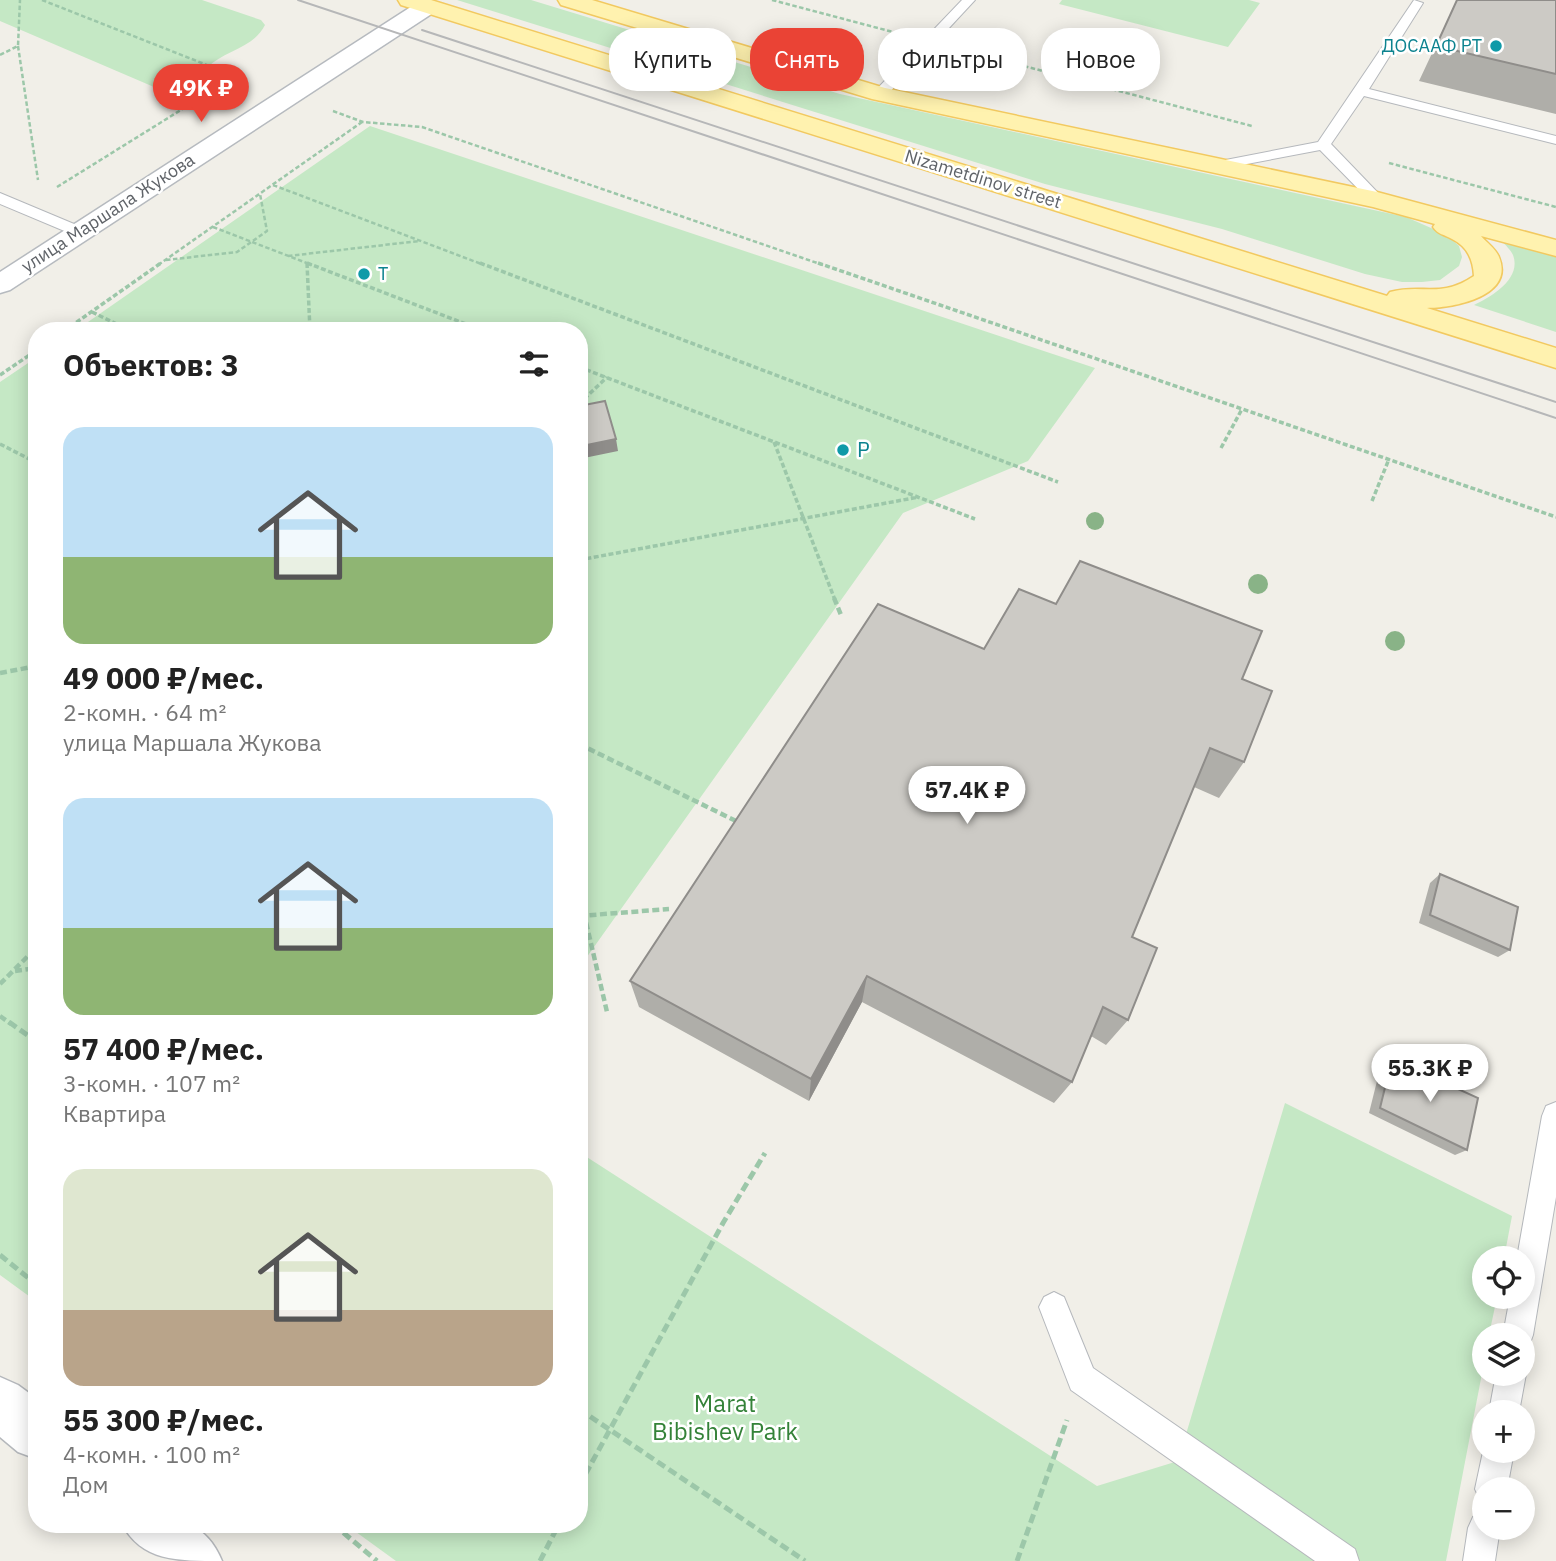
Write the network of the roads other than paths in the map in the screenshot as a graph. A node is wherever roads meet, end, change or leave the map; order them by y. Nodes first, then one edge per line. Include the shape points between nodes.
1 (569, 0) edge
2 (969, 0) edge
3 (419, 3) edge
4 (1417, 3) dead end
5 (1361, 91) junction
6 (880, 94) junction
7 (1556, 141) edge
8 (1323, 145) junction
9 (1215, 166) junction
10 (0, 198) edge
11 (1377, 200) junction
12 (80, 232) junction
13 (1556, 248) edge
14 (0, 284) edge
15 (1349, 294) junction
16 (1556, 358) edge
17 (1556, 1116) edge
18 (1055, 1307) dead end
19 (1520, 1323) edge
20 (0, 1403) edge
21 (28, 1426) edge
22 (160, 1533) edge
23 (1482, 1540) edge
24 (194, 1561) edge
25 (1343, 1561) edge
26 (1479, 1561) edge

1 - 6 main road
2 - 6 lane
3 - 12 street, улица Маршала Жукова
3 - 15 main road, Nizametdinov street
4 - 5 lane
5 - 7 lane
5 - 8 lane
6 - 9 main road
8 - 9 lane
8 - 11 lane
9 - 11 main road
10 - 12 lane
11 - 13 main road
11 - 15 main road via 1464,234 1486,257 1488,279 1467,295 1429,301
12 - 14 street, улица Маршала Жукова
15 - 16 main road, Nizametdinov street
17 - 19 lane
18 - 25 lane via 1082,1379
20 - 21 street
22 - 24 street
23 - 26 lane

